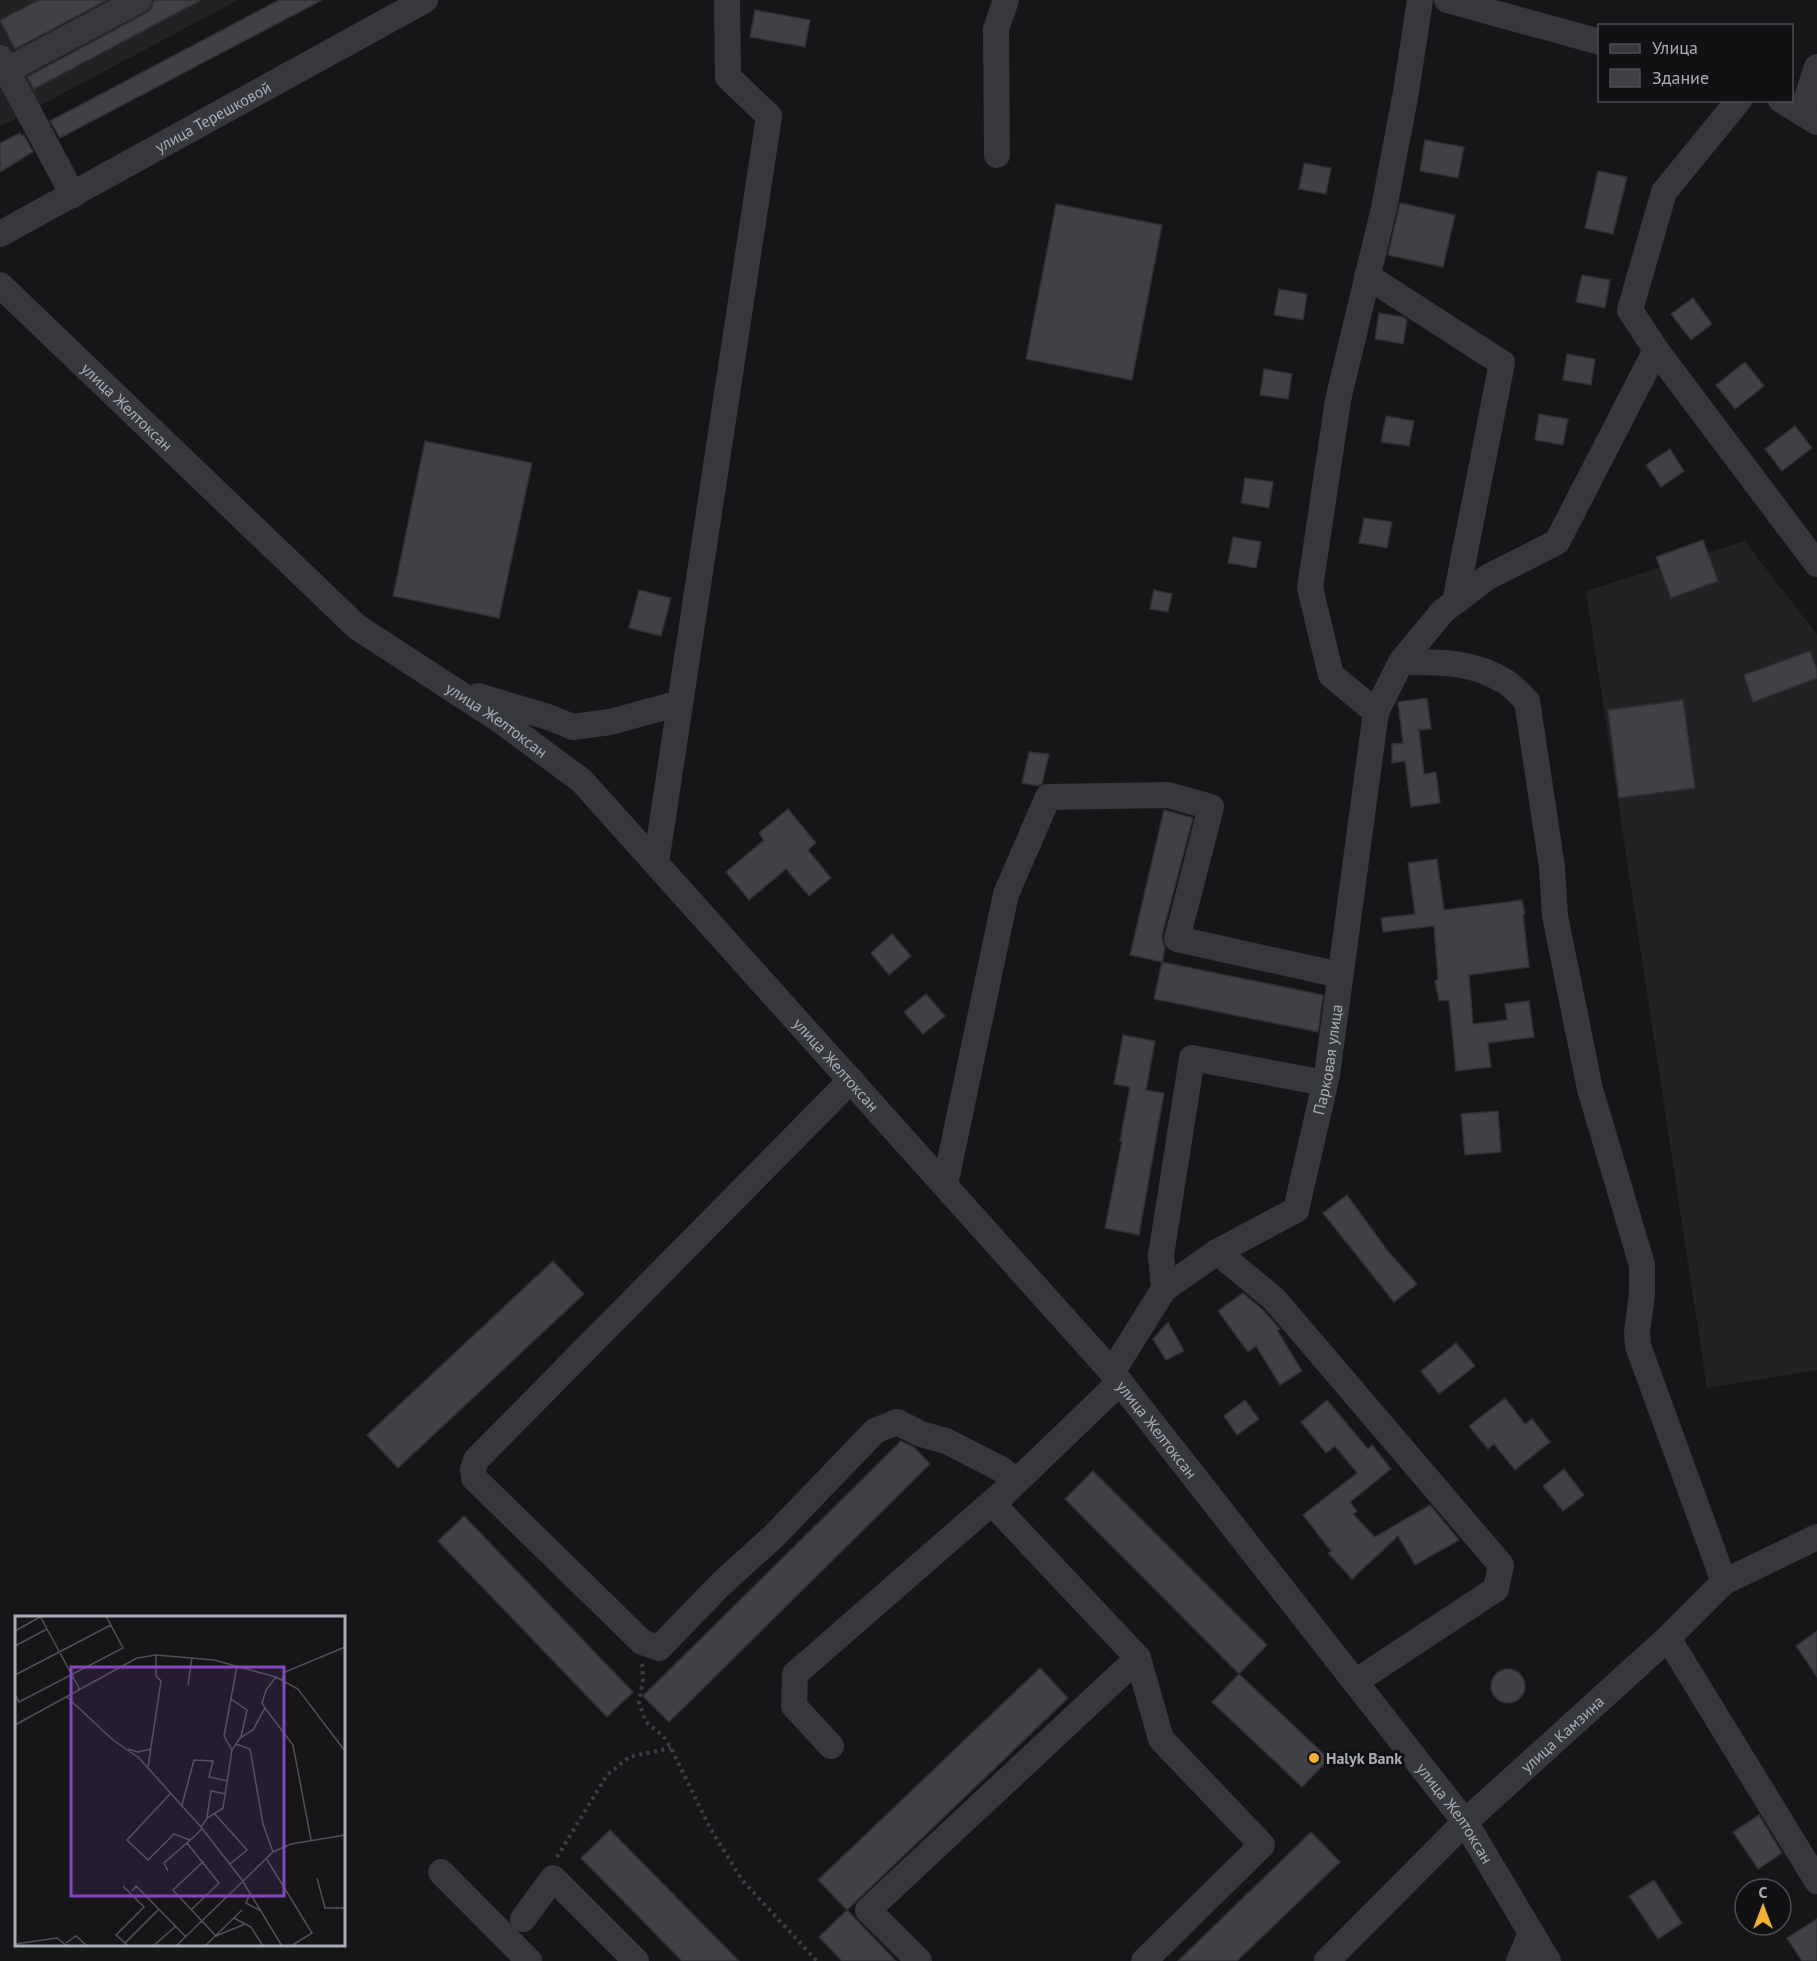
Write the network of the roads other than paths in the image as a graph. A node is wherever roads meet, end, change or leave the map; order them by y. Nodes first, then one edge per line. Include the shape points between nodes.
1 (139, 0) edge
2 (425, 0) edge
3 (727, 0) edge
4 (1006, 0) edge
5 (1420, 0) edge
6 (1447, 0) edge
7 (1598, 42) edge
8 (1817, 67) edge
9 (3, 68) edge
10 (1737, 102) edge
11 (1800, 112) edge
12 (997, 155) dead end
13 (74, 195) junction
14 (0, 234) edge
15 (1367, 276) junction
16 (0, 285) edge
17 (1656, 350) junction
18 (1817, 564) edge
19 (1455, 602) junction
20 (1401, 663) junction
21 (452, 689) junction
22 (680, 703) junction
23 (1376, 712) junction
24 (656, 863) junction
25 (1340, 975) junction
26 (851, 1080) junction
27 (1325, 1083) junction
28 (945, 1185) junction
29 (1218, 1252) junction
30 (1164, 1289) junction
31 (1116, 1377) junction
32 (1011, 1486) junction
33 (1817, 1537) edge
34 (1724, 1582) junction
35 (1668, 1638) junction
36 (1138, 1658) junction
37 (1355, 1682) junction
38 (831, 1746) dead end
39 (1465, 1822) junction
40 (441, 1872) dead end
41 (1817, 1881) edge
42 (523, 1918) dead end
43 (1531, 1933) junction
44 (529, 1961) edge
45 (636, 1961) edge
46 (919, 1961) edge
47 (1144, 1961) edge
48 (1327, 1961) edge
49 (1519, 1961) edge
50 (1548, 1961) edge

1 - 9 street
2 - 13 street, улица Терешковой
3 - 22 street via 728,77 769,116
4 - 12 street via 996,29
5 - 15 street via 1384,208
6 - 7 street
8 - 11 street
9 - 13 street
10 - 17 street via 1664,192 1630,310
13 - 14 street, улица Терешковой
15 - 19 street via 1502,363
15 - 23 street via 1338,400 1310,588 1331,675
16 - 21 street, улица Желтоксан via 357,627
17 - 18 street
17 - 19 street, Парковая улица via 1557,542 1488,577
19 - 20 street, Парковая улица via 1443,611
20 - 23 street, Парковая улица
20 - 34 street via 1448,662 1481,670 1508,683 1527,701 1552,867 1555,916 1587,1077 1642,1265 1638,1346
21 - 22 street via 573,727 610,722
21 - 24 street, улица Желтоксан via 582,781
22 - 24 street
23 - 25 street, Парковая улица
24 - 26 street, улица Желтоксан
25 - 27 street, Парковая улица
25 - 28 street via 1177,939 1211,807 1168,795 1048,797 1006,894
26 - 28 street, улица Желтоксан
26 - 32 street via 476,1460 474,1478 642,1642 659,1648 875,1431 897,1422 946,1441 1001,1469
27 - 29 street, Парковая улица via 1296,1210
27 - 30 street via 1192,1058 1161,1255
28 - 31 street, улица Желтоксан
29 - 30 street, Парковая улица
29 - 37 street via 1274,1299 1501,1565 1496,1589
30 - 31 street, Парковая улица
31 - 32 street, Парковая улица
31 - 37 street, улица Желтоксан
32 - 36 street via 993,1503
32 - 38 street, Парковая улица via 795,1674 794,1706
33 - 34 street, улица Камзина
34 - 35 street, улица Камзина
35 - 39 street, улица Камзина
35 - 41 street
36 - 46 street via 868,1910
36 - 47 street via 1161,1739 1262,1845
37 - 39 street, улица Желтоксан
39 - 43 street, улица Желтоксан
39 - 48 street, улица Камзина
40 - 44 street
42 - 45 street via 553,1878
43 - 49 street
43 - 50 street, улица Желтоксан

